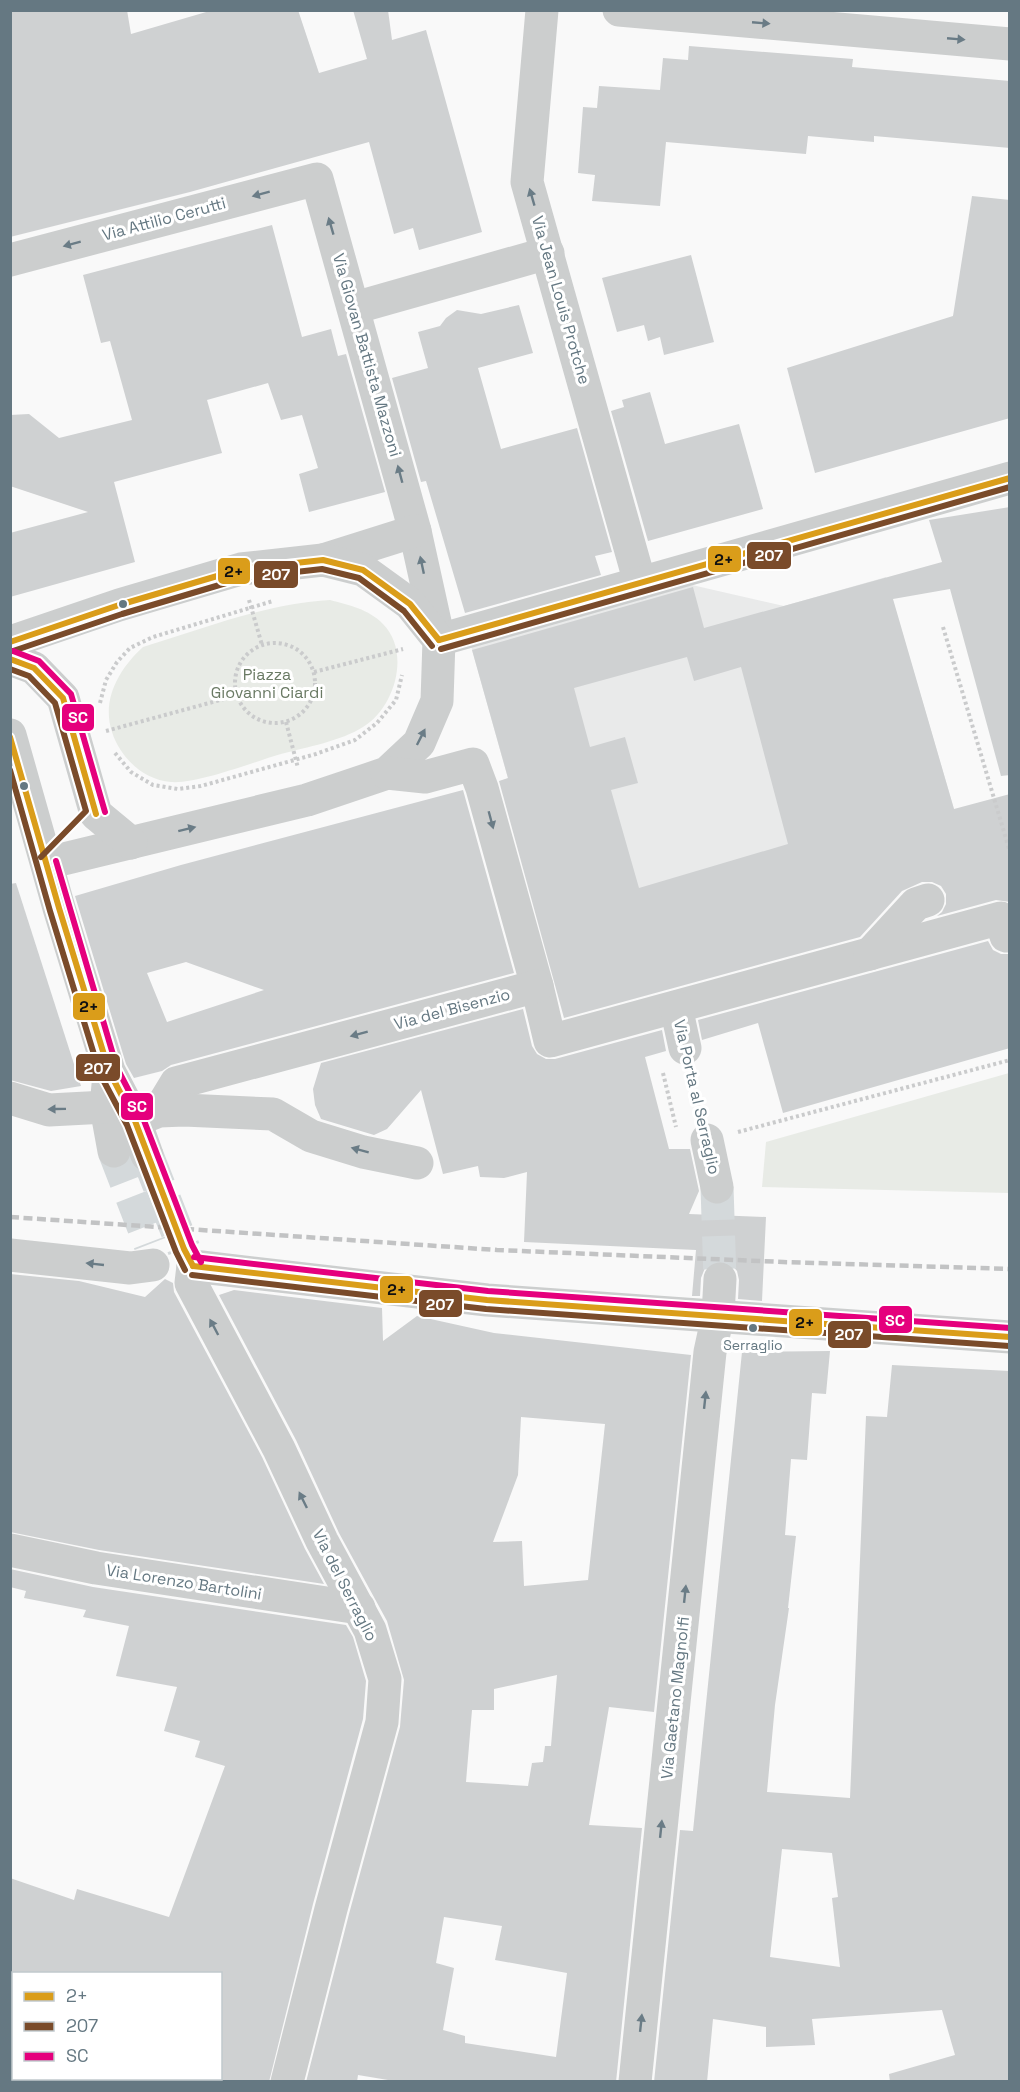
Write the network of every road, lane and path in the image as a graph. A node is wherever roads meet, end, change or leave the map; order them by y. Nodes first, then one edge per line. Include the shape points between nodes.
1 (542, 10) edge
2 (619, 10) edge
3 (1010, 44) edge
4 (317, 179) joint
5 (548, 253) junction
6 (10, 260) edge
7 (354, 308) junction
8 (1010, 478) edge
9 (415, 531) junction
10 (323, 560) junction
11 (241, 569) junction
12 (640, 583) junction
13 (283, 599) dead end
14 (119, 605) junction
15 (251, 608) junction
16 (943, 627) dead end
17 (439, 640) junction
18 (400, 641) dead end
19 (10, 642) edge
20 (262, 645) junction
21 (403, 649) junction
22 (402, 658) dead end
23 (22, 664) edge
24 (402, 668) dead end
25 (314, 672) junction
26 (236, 696) junction
27 (99, 706) dead end
28 (286, 722) junction
29 (102, 723) dead end
30 (103, 731) junction
31 (10, 735) edge
32 (106, 739) dead end
33 (110, 747) dead end
34 (295, 758) junction
35 (387, 773) junction
36 (307, 800) junction
37 (96, 814) junction
38 (130, 843) junction
39 (1010, 852) edge
40 (47, 863) junction
41 (928, 900) dead end
42 (1005, 936) dead end
43 (870, 954) junction
44 (537, 986) junction
45 (676, 1007) junction
46 (686, 1048) joint
47 (1010, 1060) edge
48 (110, 1071) junction
49 (663, 1072) dead end
50 (10, 1098) edge
51 (106, 1107) junction
52 (147, 1116) junction
53 (693, 1137) junction
54 (114, 1151) tunnel mouth
55 (147, 1155) tunnel mouth
56 (417, 1163) dead end
57 (717, 1187) tunnel mouth
58 (10, 1255) edge
59 (189, 1266) junction
60 (720, 1279) tunnel mouth
61 (718, 1315) junction
62 (1010, 1337) edge
63 (10, 1550) edge
64 (359, 1608) junction
65 (287, 2082) edge
66 (635, 2082) edge

5 -> 1 street, Via Jean Louis Protche via 527,183
2 -> 3 street
4 -> 6 street, Via Attilio Cerutti
7 -> 4 street, Via Giovan Battista Mazzoni
5 - 7 street
5 - 12 street, Via Jean Louis Protche
9 -> 7 street, Via Giovan Battista Mazzoni
8 - 12 street
9 - 10 street
17 -> 9 street
10 - 11 street
10 - 17 street via 363,570 410,604
11 - 14 street
11 - 15 path
12 - 17 street
13 - 15 path
14 - 19 street
14 - 23 street via 45,657
15 - 20 path
15 - 27 path via 153,637 130,648 106,680
16 - 39 path
17 - 21 path
35 -> 17 street via 419,743 437,701
18 - 21 path
20 - 25 path via 278,643 294,648
20 - 26 path via 248,652 238,665 234,680
21 - 22 path
21 - 25 path
23 - 37 street via 63,698
24 - 34 path via 396,700 377,723 355,740
25 - 28 path via 315,688 310,703 300,715
26 - 28 path via 255,719 270,724
26 - 30 path
28 - 34 path
29 - 30 path
30 - 32 path
31 - 40 street
33 - 34 path via 139,778 178,789
34 - 36 path
35 - 36 street
35 -> 44 street via 425,777 473,764
38 -> 36 street
37 - 38 street
37 - 40 street
38 - 40 street
40 - 48 street
41 - 43 street via 916,904
42 - 43 street via 1001,918
43 - 45 street
44 - 45 street via 550,1041
44 -> 52 street, Via del Bisenzio via 176,1083
45 - 46 street, Via Porta al Serraglio
46 - 53 path, Via Porta al Serraglio
47 - 53 path
48 - 51 street
48 - 52 street
49 - 53 path
51 -> 50 street via 49,1110
51 - 54 street
52 - 55 street
56 -> 52 street via 311,1136 273,1114 184,1110
53 - 57 street, Via Porta al Serraglio
59 -> 58 street via 152,1254 130,1268
59 - 61 street via 487,1300
64 -> 59 street, Via del Serraglio
60 - 61 street
61 - 62 street
66 -> 61 street, Via Gaetano Magnolfi via 710,1352
63 - 64 street, Via Lorenzo Bartolini via 96,1568
64 - 65 street, Via del Serraglio via 385,1679 382,1722

